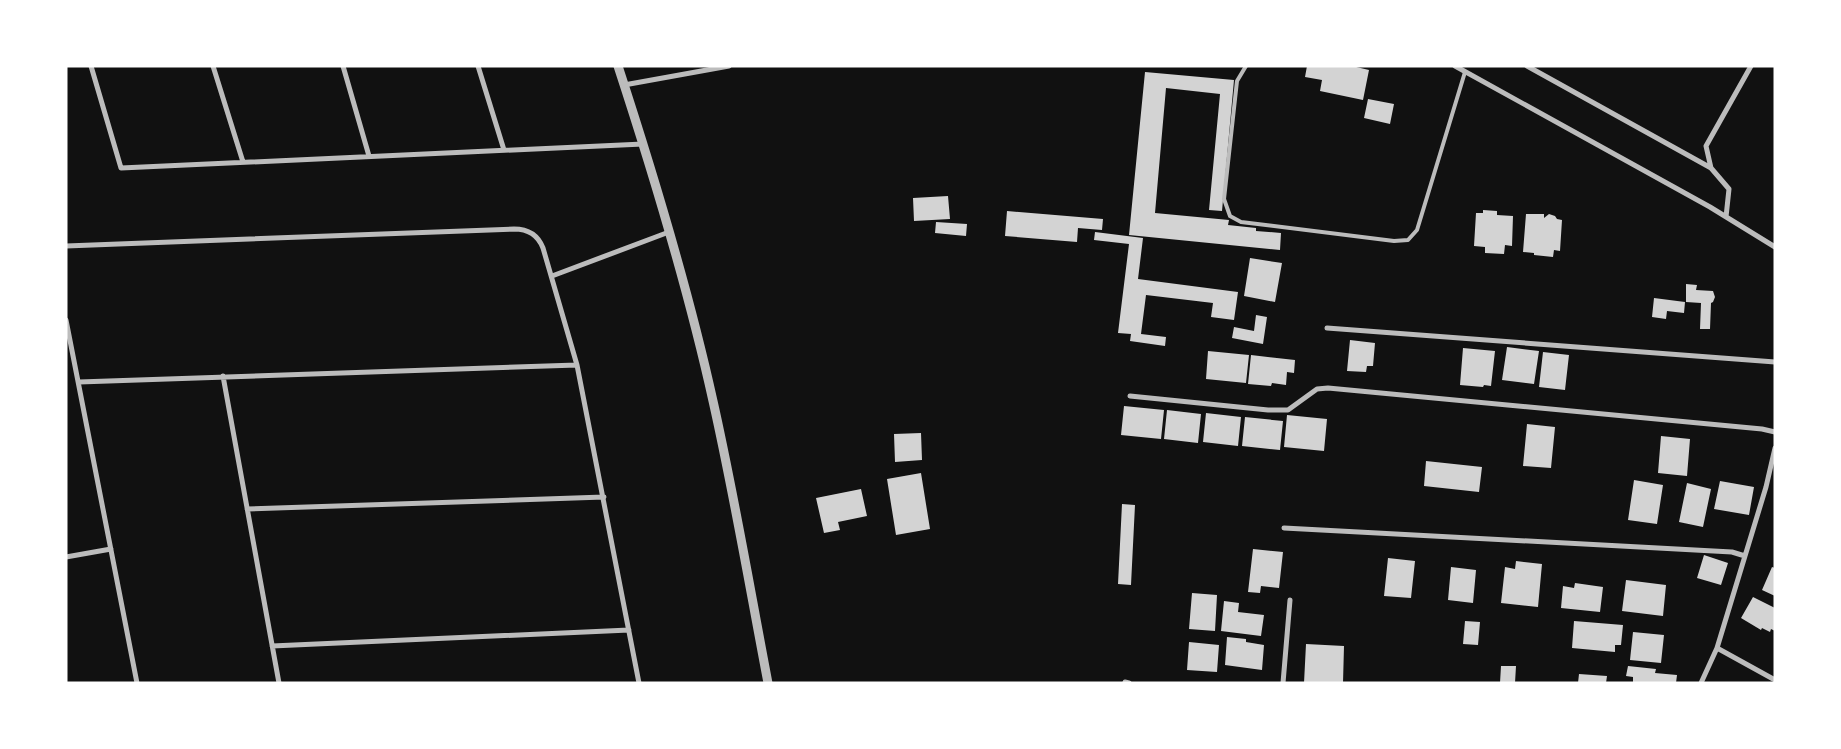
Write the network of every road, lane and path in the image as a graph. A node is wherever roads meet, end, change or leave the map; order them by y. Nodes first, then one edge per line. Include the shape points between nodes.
1 (92, 66) edge
2 (213, 66) edge
3 (343, 66) edge
4 (478, 66) edge
5 (618, 66) edge
6 (729, 66) edge
7 (1246, 66) edge
8 (1455, 66) edge
9 (1527, 66) edge
10 (1751, 66) edge
11 (1465, 72) junction
12 (624, 84) junction
13 (643, 144) junction
14 (504, 150) junction
15 (369, 156) junction
16 (242, 162) junction
17 (1711, 168) junction
18 (1726, 217) junction
19 (669, 232) junction
20 (66, 246) edge
21 (1775, 247) edge
22 (552, 276) junction
23 (66, 320) edge
24 (1327, 328) dead end
25 (1775, 362) edge
26 (577, 365) junction
27 (223, 376) junction
28 (79, 382) junction
29 (1130, 396) dead end
30 (1775, 432) edge
31 (1775, 448) edge
32 (604, 498) junction
33 (247, 509) junction
34 (1284, 528) dead end
35 (111, 549) junction
36 (1745, 556) junction
37 (66, 557) edge
38 (1290, 600) dead end
39 (629, 630) junction
40 (272, 646) junction
41 (1717, 648) junction
42 (1775, 680) edge
43 (1125, 682) edge
44 (137, 683) edge
45 (279, 683) edge
46 (639, 683) edge
47 (768, 683) edge
48 (1129, 683) edge
49 (1283, 683) edge
50 (1701, 683) edge

1 - 16 street via 121,168
2 - 16 street
3 - 15 street
4 - 14 street
5 - 12 street
6 - 12 street
7 - 11 lane via 1237,81 1224,199 1230,216 1241,222 1394,241 1408,240 1417,230
8 - 11 street
9 - 17 street
10 - 17 street via 1706,146
11 - 18 street
12 - 13 street
13 - 14 street
13 - 19 street
14 - 15 street
15 - 16 street
17 - 18 street via 1729,189
18 - 21 street
19 - 22 street
19 - 47 street via 713,400
20 - 22 street via 521,229 540,243
22 - 26 street
23 - 28 street
24 - 25 street
26 - 27 street
26 - 32 street
27 - 28 street
27 - 33 street
28 - 35 street
29 - 30 street via 1288,410 1317,388 1328,388
31 - 36 street
32 - 33 street
32 - 39 street
33 - 40 street
34 - 36 street via 1722,552
35 - 37 street
35 - 44 street
36 - 41 street
38 - 49 street
39 - 40 street
39 - 46 street
40 - 45 street
41 - 42 street
41 - 50 street
43 - 48 street

